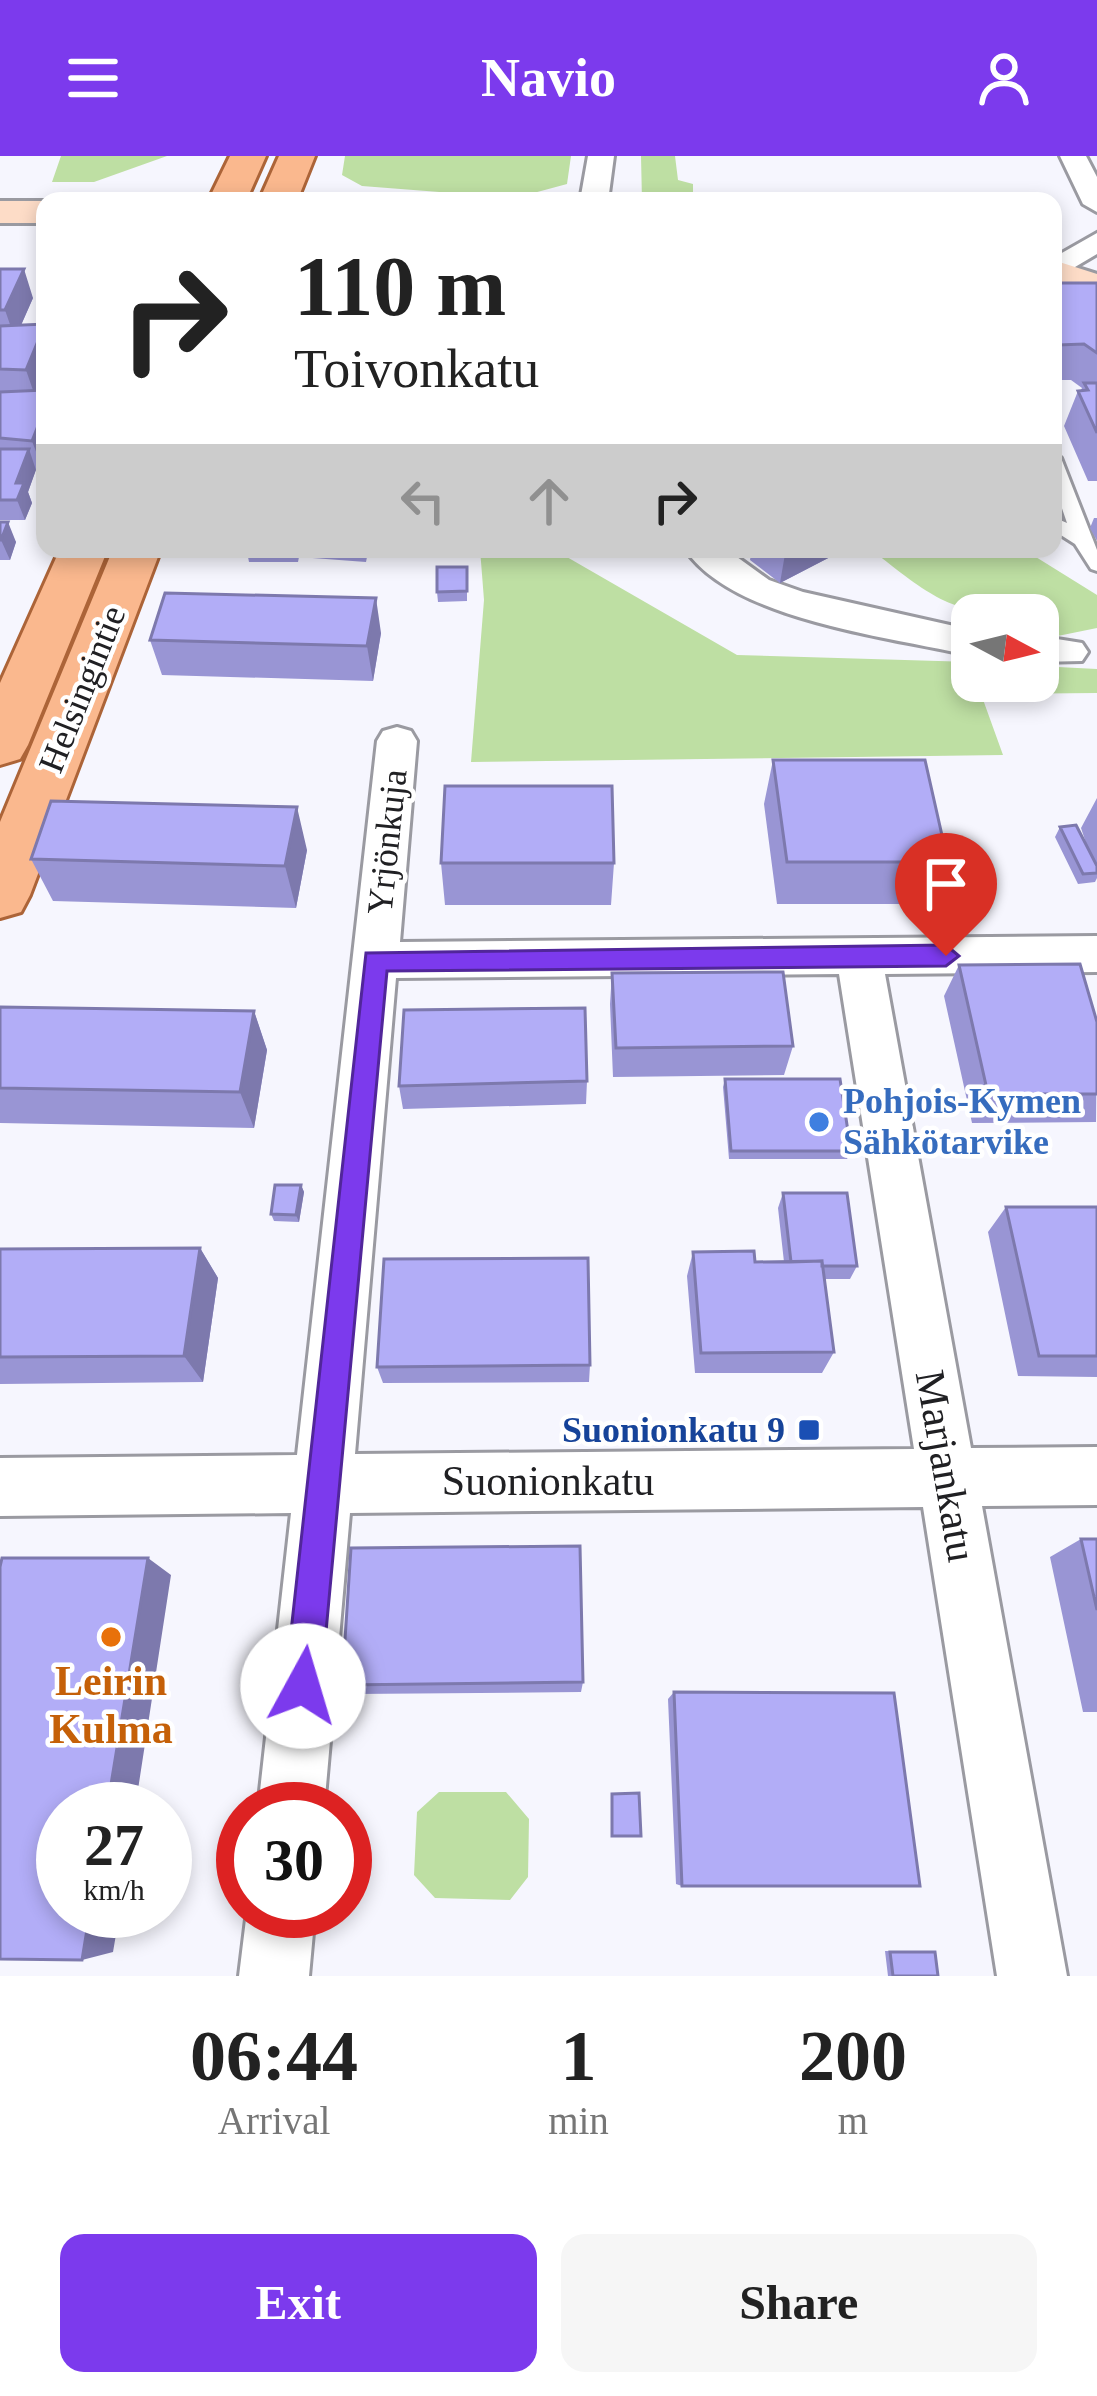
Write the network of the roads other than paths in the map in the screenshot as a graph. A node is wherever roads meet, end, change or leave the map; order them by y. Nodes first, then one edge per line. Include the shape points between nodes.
1 (248, 156) edge
2 (297, 156) edge
3 (601, 156) edge
4 (1073, 156) edge
5 (231, 192) edge
6 (282, 192) edge
7 (595, 192) edge
8 (1097, 204) edge
9 (0, 212) edge
10 (36, 212) edge
11 (1097, 241) edge
12 (1077, 278) edge
13 (1062, 483) edge
14 (1062, 528) edge
15 (1082, 540) junction
16 (80, 558) edge
17 (133, 558) edge
18 (715, 558) edge
19 (1097, 566) edge
20 (951, 638) edge
21 (397, 741) dead end
22 (0, 745) edge
23 (0, 896) edge
24 (376, 952) junction
25 (1097, 954) edge
26 (859, 956) junction
27 (1097, 1476) edge
28 (947, 1477) junction
29 (323, 1483) junction
30 (0, 1486) edge
31 (294, 1782) edge
32 (278, 1938) edge
33 (274, 1976) edge
34 (1032, 1976) edge

1 - 5 main road
2 - 6 main road
3 - 7 street
4 - 8 street
9 - 10 main road
11 - 12 street
13 - 15 lane
14 - 15 lane
15 - 19 lane
16 - 22 main road, Helsingintie
17 - 23 main road, Helsingintie
18 - 20 street via 794,602
21 - 24 street, Yrjönkuja
24 - 26 street
24 - 29 street, Yrjönkuja
25 - 26 street
26 - 28 street, Marjankatu
27 - 28 street, Suonionkatu
28 - 29 street, Suonionkatu
28 - 34 street, Marjankatu
29 - 30 street, Suonionkatu
29 - 31 street, Yrjönkuja
32 - 33 street

